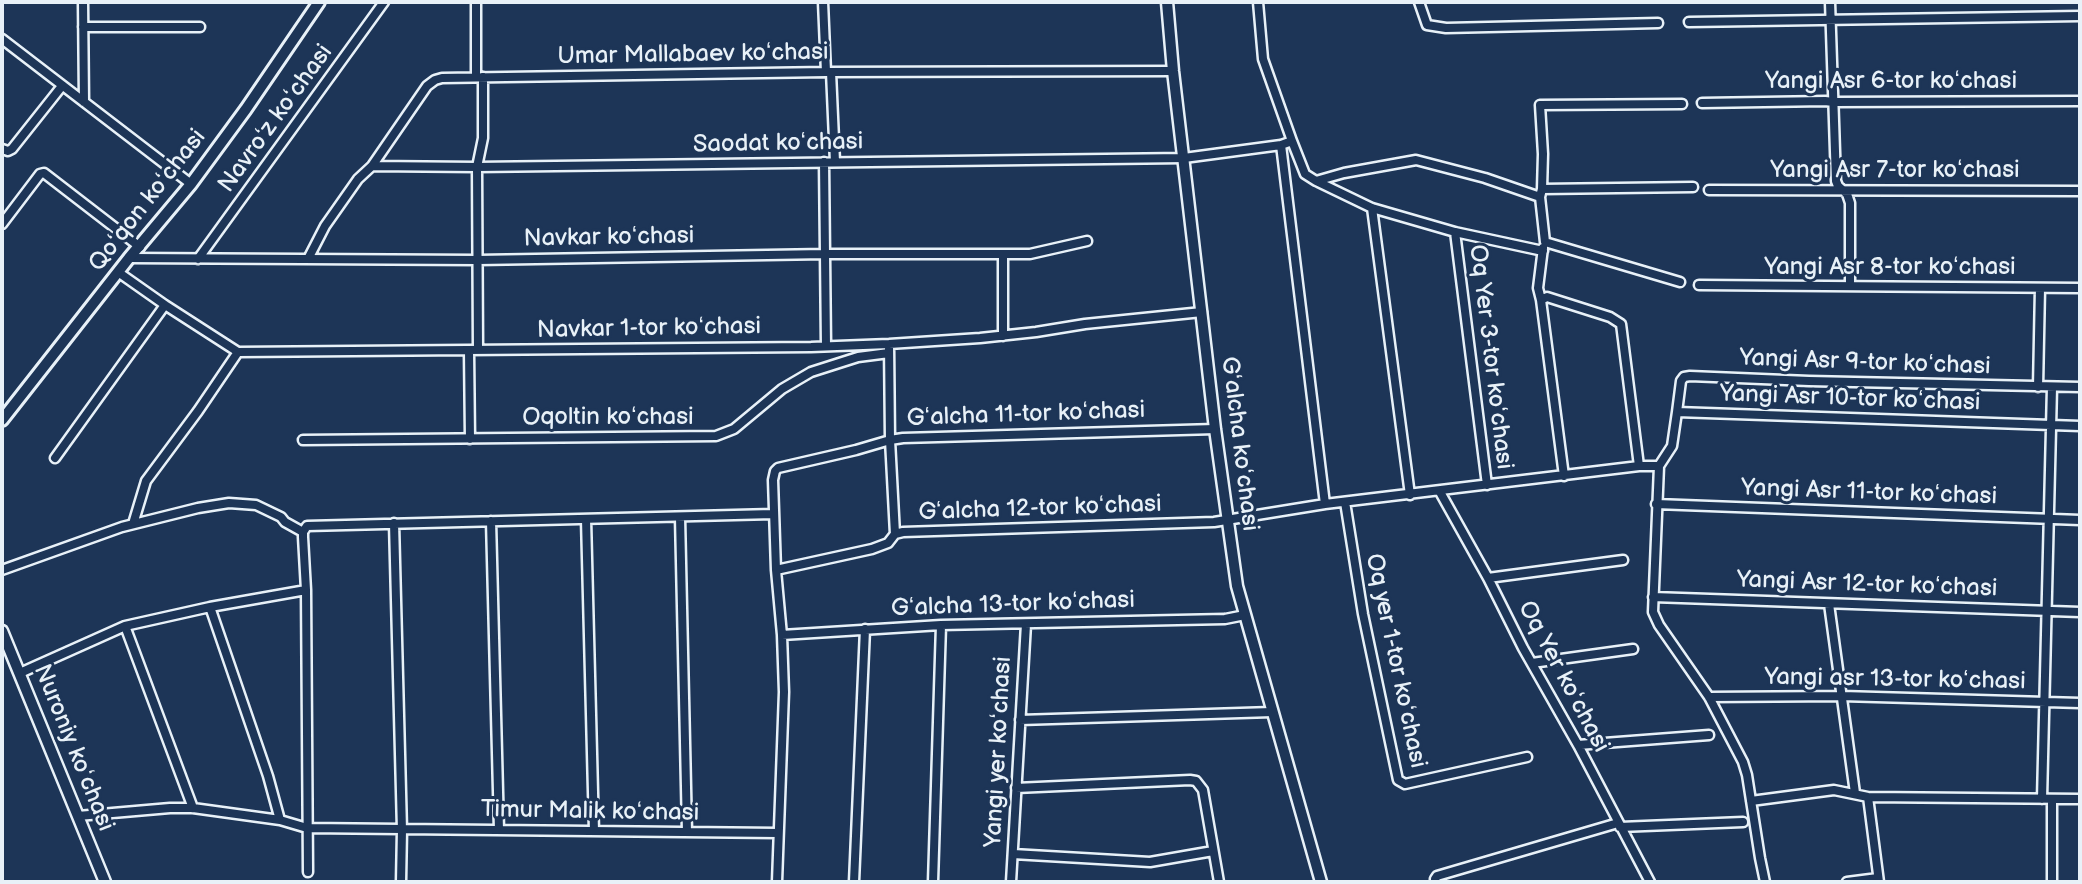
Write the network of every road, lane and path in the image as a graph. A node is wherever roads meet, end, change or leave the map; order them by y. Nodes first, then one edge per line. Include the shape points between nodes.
1 (83, 2) edge
2 (319, 2) edge
3 (384, 2) edge
4 (476, 2) edge
5 (824, 2) edge
6 (1167, 2) edge
7 (1258, 2) edge
8 (1419, 2) edge
9 (1830, 2) edge
10 (2080, 16) edge
11 (1831, 21) junction
12 (1689, 22) dead end
13 (1658, 23) dead end
14 (83, 27) junction
15 (201, 27) dead end
16 (2, 39) edge
17 (1173, 71) junction
18 (828, 72) junction
19 (480, 77) junction
20 (62, 86) junction
21 (2080, 101) edge
22 (84, 102) junction
23 (1833, 102) junction
24 (1702, 103) dead end
25 (1682, 104) dead end
26 (1292, 141) junction
27 (1281, 145) junction
28 (2, 149) edge
29 (1184, 158) junction
30 (824, 162) junction
31 (835, 162) junction
32 (372, 166) junction
33 (477, 167) junction
34 (1317, 181) junction
35 (191, 184) junction
36 (1693, 187) dead end
37 (1709, 190) dead end
38 (1843, 190) junction
39 (2080, 191) edge
40 (1541, 193) junction
41 (1372, 208) junction
42 (2, 224) edge
43 (1455, 232) junction
44 (1087, 241) dead end
45 (1544, 246) junction
46 (139, 247) junction
47 (825, 254) junction
48 (1003, 254) junction
49 (129, 258) junction
50 (198, 259) junction
51 (308, 259) junction
52 (478, 260) junction
53 (118, 272) junction
54 (1680, 282) dead end
55 (1699, 285) dead end
56 (1850, 286) junction
57 (2040, 288) junction
58 (2080, 288) edge
59 (1541, 300) junction
60 (165, 305) junction
61 (1202, 312) junction
62 (1003, 336) junction
63 (826, 346) junction
64 (889, 348) junction
65 (478, 350) junction
66 (469, 351) junction
67 (237, 352) junction
68 (2038, 387) junction
69 (2052, 387) junction
70 (2080, 387) edge
71 (1676, 412) junction
72 (2, 420) edge
73 (2052, 426) junction
74 (2080, 426) edge
75 (1215, 429) junction
76 (470, 439) junction
77 (303, 440) dead end
78 (890, 440) junction
79 (55, 458) dead end
80 (1639, 466) junction
81 (1659, 466) junction
82 (1564, 476) junction
83 (1487, 485) junction
84 (1440, 492) junction
85 (1410, 495) junction
86 (1345, 502) junction
87 (1325, 504) junction
88 (1657, 504) junction
89 (773, 514) junction
90 (680, 517) junction
91 (586, 519) junction
92 (2049, 519) junction
93 (1227, 520) junction
94 (2080, 520) edge
95 (491, 521) junction
96 (394, 523) junction
97 (133, 524) junction
98 (303, 534) junction
99 (895, 534) junction
100 (1623, 560) dead end
101 (776, 569) junction
102 (2, 570) edge
103 (1488, 578) junction
104 (306, 590) junction
105 (1653, 597) junction
106 (1829, 604) junction
107 (210, 607) junction
108 (2046, 611) junction
109 (2080, 612) edge
110 (1245, 615) junction
111 (1026, 624) junction
112 (941, 625) junction
113 (125, 626) junction
114 (865, 629) junction
115 (2, 631) edge
116 (782, 635) junction
117 (1633, 649) dead end
118 (1532, 663) junction
119 (20, 673) junction
120 (1842, 696) junction
121 (1709, 697) junction
122 (2043, 702) junction
123 (2080, 703) edge
124 (1272, 712) junction
125 (1020, 720) junction
126 (1709, 735) dead end
127 (1578, 745) junction
128 (1527, 757) dead end
129 (1016, 788) junction
130 (1854, 793) junction
131 (1868, 797) junction
132 (2047, 799) junction
133 (2080, 799) edge
134 (1751, 801) junction
135 (193, 808) junction
136 (78, 816) junction
137 (280, 820) junction
138 (1743, 822) dead end
139 (1619, 825) junction
140 (307, 828) junction
141 (402, 830) junction
142 (499, 830) junction
143 (594, 831) junction
144 (687, 832) junction
145 (778, 833) junction
146 (1213, 851) junction
147 (1013, 854) junction
148 (308, 872) dead end
149 (1879, 880) edge
150 (105, 882) edge
151 (401, 882) edge
152 (777, 882) edge
153 (854, 882) edge
154 (933, 882) edge
155 (1011, 882) edge
156 (1219, 882) edge
157 (1321, 882) edge
158 (1436, 882) edge
159 (1650, 882) edge
160 (1765, 882) edge
161 (1847, 882) edge
162 (2052, 882) edge

1 - 14 street
2 - 35 main road, Qoʻqon koʻchasi
3 - 50 street, Navroʻz koʻchasi
4 - 19 street
5 - 18 street
6 - 17 street, Gʻalcha koʻchasi
7 - 26 street via 1263,59
8 - 13 street via 1427,25 1446,28
9 - 11 street
10 - 11 street
11 - 12 street
11 - 23 street
14 - 15 street
14 - 22 street
16 - 20 street
17 - 18 street, Umar Mallabaev koʻchasi
17 - 29 street, Gʻalcha koʻchasi
18 - 19 street, Umar Mallabaev koʻchasi
18 - 31 street
19 - 32 street, Umar Mallabaev koʻchasi via 442,78 427,86
19 - 33 street via 483,138
20 - 22 street
20 - 28 street via 12,149
21 - 23 street, Yangi Asr 6-tor koʻchasi
22 - 35 street
23 - 24 street, Yangi Asr 6-tor koʻchasi
23 - 38 street via 1836,181
25 - 40 street via 1540,105
26 - 27 street, Saodat koʻchasi
26 - 34 street via 1305,174
27 - 29 street, Saodat koʻchasi
27 - 87 street
29 - 31 street, Saodat koʻchasi
29 - 61 street, Gʻalcha koʻchasi
30 - 31 street, Saodat koʻchasi
30 - 33 street, Saodat koʻchasi
30 - 47 street
32 - 33 street, Saodat koʻchasi
32 - 51 street, Umar Mallabaev koʻchasi via 332,217
33 - 52 street
34 - 40 street via 1416,160
34 - 41 street
35 - 46 main road, Qoʻqon koʻchasi
36 - 40 street
37 - 38 street, Yangi Asr 7-tor koʻchasi
38 - 39 street, Yangi Asr 7-tor koʻchasi
38 - 56 street via 1851,209
40 - 45 street
41 - 43 street
41 - 85 street
42 - 46 street via 44,173
43 - 45 street
43 - 83 street, Oq Yer 3-tor koʻchasi
44 - 48 street, Navkar koʻchasi via 1030,254
45 - 54 street
45 - 59 street via 1538,288
46 - 49 main road, Qoʻqon koʻchasi
47 - 48 street, Navkar koʻchasi
47 - 52 street, Navkar koʻchasi
47 - 63 street
48 - 62 street
49 - 50 street, Navkar koʻchasi
49 - 53 main road, Qoʻqon koʻchasi
50 - 51 street, Navkar koʻchasi
51 - 52 street, Navkar koʻchasi
52 - 65 street
53 - 60 street
53 - 72 main road, Qoʻqon koʻchasi
55 - 56 street, Yangi Asr 8-tor koʻchasi
56 - 57 street, Yangi Asr 8-tor koʻchasi
57 - 58 street, Yangi Asr 8-tor koʻchasi
57 - 68 street
59 - 80 street via 1547,297 1621,324
59 - 82 street
60 - 67 street
60 - 79 street
61 - 62 street, Navkar 1-tor koʻchasi
61 - 75 street, Gʻalcha koʻchasi
62 - 64 street, Navkar 1-tor koʻchasi
63 - 64 street, Navkar 1-tor koʻchasi
63 - 65 street, Navkar 1-tor koʻchasi
64 - 76 street, Oqoltin koʻchasi via 811,372 782,389 734,429 716,436
64 - 78 street
65 - 66 street, Navkar 1-tor koʻchasi
66 - 67 street, Navkar 1-tor koʻchasi
66 - 76 street
67 - 97 street via 146,481
68 - 69 street, Yangi Asr 9-tor koʻchasi
68 - 71 street, Yangi Asr 9-tor koʻchasi via 1690,376 1681,381
69 - 70 street, Yangi Asr 9-tor koʻchasi
69 - 73 street
71 - 73 street, Yangi Asr 10-tor koʻchasi
71 - 81 street via 1672,446
73 - 74 street, Yangi Asr 10-tor koʻchasi
73 - 92 street
75 - 78 street, Gʻalcha 11-tor koʻchasi
75 - 93 street, Gʻalcha koʻchasi
76 - 77 street, Oqoltin koʻchasi
78 - 89 street via 778,468 773,480
78 - 99 street, Gʻalcha 11-tor koʻchasi
80 - 81 street
80 - 82 street
81 - 88 street
82 - 83 street
83 - 84 street
84 - 85 street
84 - 103 street, Oq Yer koʻchasi
85 - 86 street
86 - 87 street
86 - 128 street, Oq yer 1-tor koʻchasi via 1398,780 1405,783
87 - 93 street
88 - 92 street, Yangi Asr 11-tor koʻchasi
88 - 105 street
89 - 90 street
89 - 101 street
90 - 91 street
90 - 144 street
91 - 95 street
91 - 143 street
92 - 94 street, Yangi Asr 11-tor koʻchasi
92 - 108 street
93 - 99 street, Gʻalcha 12-tor koʻchasi
93 - 110 street, Gʻalcha koʻchasi
95 - 96 street
95 - 142 street
96 - 98 street via 307,526
96 - 141 street
97 - 98 street via 237,502 269,510
97 - 102 street
98 - 104 street
99 - 101 street, Gʻalcha 12-tor koʻchasi via 888,543 872,549
100 - 103 street
101 - 116 street
103 - 118 street, Oq Yer koʻchasi
104 - 107 street
104 - 140 street
105 - 106 street, Yangi Asr 12-tor koʻchasi
105 - 121 street via 1655,619
106 - 108 street, Yangi Asr 12-tor koʻchasi
106 - 120 street
107 - 113 street
107 - 137 street
108 - 109 street, Yangi Asr 12-tor koʻchasi
108 - 122 street
110 - 111 street, Gʻalcha 13-tor koʻchasi
110 - 124 street, Gʻalcha koʻchasi
111 - 112 street, Gʻalcha 13-tor koʻchasi
111 - 125 street, Yangi yer koʻchasi
112 - 114 street, Gʻalcha 13-tor koʻchasi
112 - 154 street
113 - 119 street
113 - 135 street
114 - 116 street, Gʻalcha 13-tor koʻchasi
114 - 153 street
115 - 119 street, Nuroniy koʻchasi
116 - 145 street
117 - 118 street
118 - 127 street, Oq Yer koʻchasi
119 - 136 street, Nuroniy koʻchasi
120 - 121 street, Yangi asr 13-tor koʻchasi
120 - 122 street, Yangi asr 13-tor koʻchasi
120 - 130 street
121 - 134 street via 1743,762
122 - 123 street, Yangi asr 13-tor koʻchasi
122 - 132 street
124 - 125 street
124 - 157 street, Gʻalcha koʻchasi
125 - 129 street, Yangi yer koʻchasi
126 - 127 street
127 - 139 street, Oq Yer koʻchasi
129 - 146 street via 1196,781 1203,790
129 - 147 street, Yangi yer koʻchasi
130 - 131 street
130 - 134 street via 1834,790
131 - 132 street
131 - 149 street
132 - 133 street
132 - 162 street
134 - 160 street
135 - 136 street, Timur Malik koʻchasi
135 - 137 street, Timur Malik koʻchasi
136 - 150 street, Nuroniy koʻchasi
137 - 140 street, Timur Malik koʻchasi
138 - 139 street
139 - 158 street via 1437,876
139 - 159 street, Oq Yer koʻchasi
140 - 141 street, Timur Malik koʻchasi
140 - 148 street
141 - 142 street, Timur Malik koʻchasi
141 - 151 street
142 - 143 street, Timur Malik koʻchasi
143 - 144 street, Timur Malik koʻchasi
144 - 145 street, Timur Malik koʻchasi
145 - 152 street
146 - 147 street via 1150,862
146 - 156 street
147 - 155 street, Yangi yer koʻchasi
149 - 161 street

